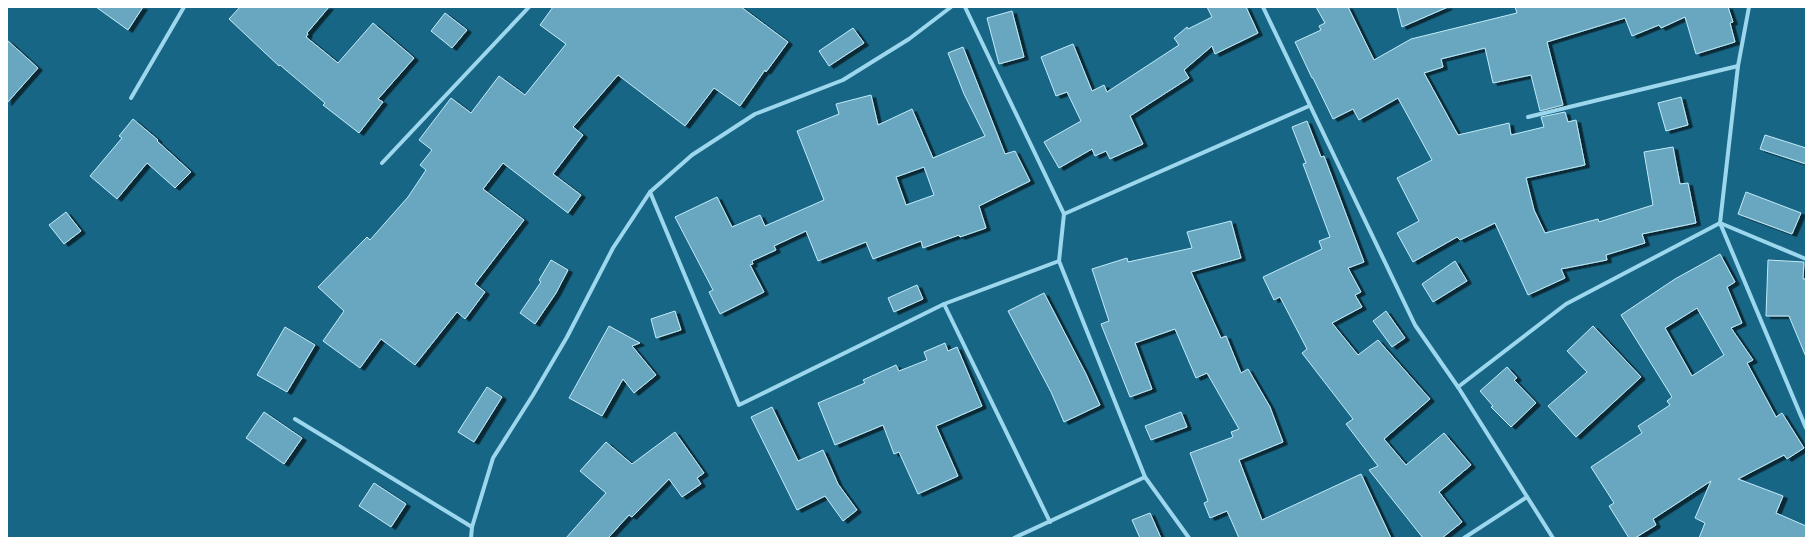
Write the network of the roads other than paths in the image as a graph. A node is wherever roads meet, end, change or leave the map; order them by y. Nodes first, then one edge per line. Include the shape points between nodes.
1 (184, 7) edge
2 (529, 7) edge
3 (951, 7) edge
4 (965, 7) edge
5 (1262, 7) edge
6 (1749, 7) edge
7 (1738, 66) junction
8 (132, 98) dead end
9 (1309, 106) junction
10 (1528, 117) dead end
11 (382, 164) dead end
12 (650, 192) junction
13 (1064, 214) junction
14 (1720, 223) junction
15 (1806, 258) edge
16 (1059, 261) junction
17 (944, 304) junction
18 (1458, 387) junction
19 (295, 419) dead end
20 (1806, 428) edge
21 (1145, 477) junction
22 (1527, 497) junction
23 (1050, 522) junction
24 (472, 527) junction
25 (471, 538) edge
26 (1014, 538) edge
27 (1189, 538) edge
28 (1464, 538) edge
29 (1553, 538) edge

1 - 8 street
2 - 11 street
3 - 12 street via 909,39 843,80 755,114 692,155
4 - 13 street
5 - 9 street
6 - 7 street
7 - 10 street
7 - 14 street
9 - 13 street
9 - 18 street via 1415,326
12 - 17 street via 739,405
12 - 24 street via 614,248 552,362 492,458
13 - 16 street
14 - 15 street
14 - 18 street via 1566,304
14 - 20 street
16 - 17 street
16 - 21 street
17 - 23 street
18 - 22 street
19 - 24 street
21 - 23 street
21 - 27 street
22 - 28 street
22 - 29 street
23 - 26 street
24 - 25 street

